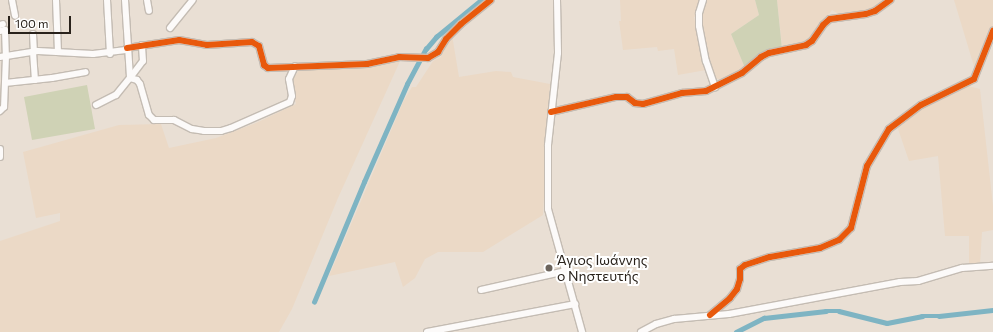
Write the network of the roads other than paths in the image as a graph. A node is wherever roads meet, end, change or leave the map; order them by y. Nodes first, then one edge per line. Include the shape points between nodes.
1 (12, 0) edge
2 (56, 0) edge
3 (107, 0) edge
4 (125, 0) edge
5 (147, 0) edge
6 (193, 0) edge
7 (491, 0) edge
8 (557, 0) edge
9 (703, 0) edge
10 (890, 0) edge
11 (149, 11) dead end
12 (15, 16) dead end
13 (1, 27) edge
14 (170, 28) dead end
15 (993, 31) edge
16 (33, 34) dead end
17 (142, 45) junction
18 (127, 49) junction
19 (34, 52) junction
20 (58, 52) junction
21 (110, 54) junction
22 (3, 56) edge
23 (295, 66) junction
24 (85, 72) dead end
25 (130, 78) junction
26 (35, 80) junction
27 (5, 83) junction
28 (715, 87) junction
29 (96, 105) dead end
30 (0, 111) edge
31 (551, 112) junction
32 (0, 149) edge
33 (0, 157) edge
34 (993, 266) edge
35 (566, 271) junction
36 (481, 290) dead end
37 (575, 304) junction
38 (710, 315) junction
39 (427, 332) edge
40 (582, 332) edge
41 (641, 332) edge

1 - 12 street
2 - 20 street
3 - 21 street
4 - 18 street
5 - 11 street
6 - 14 street
7 - 23 street via 461,24 446,39 438,52 428,58 392,58 353,65
8 - 31 street via 558,53
9 - 28 street via 699,26 706,61
10 - 28 street via 866,14 830,19 806,46 761,57 742,73
13 - 22 street via 6,30
15 - 38 street via 974,78 967,84 921,105 889,129 867,166 851,228 839,240 820,248 770,256 745,265 740,269 737,289
16 - 19 street
17 - 18 street
17 - 23 street via 179,40 207,45 253,42 259,47 267,68
17 - 25 street via 143,61
18 - 21 street
18 - 25 street
19 - 20 street
19 - 22 street
19 - 26 street
20 - 21 street
22 - 27 street
23 - 25 street via 289,79 292,96 290,102 221,131 200,131 174,120 153,119 149,114 140,84
24 - 26 street
25 - 29 street via 116,95
26 - 27 street
27 - 30 street via 4,107
28 - 31 street via 643,104 624,96
31 - 35 street via 548,209
32 - 33 street
34 - 38 street via 962,268 918,281
35 - 36 street
35 - 37 street
37 - 39 street
37 - 40 street
38 - 41 street via 664,321

